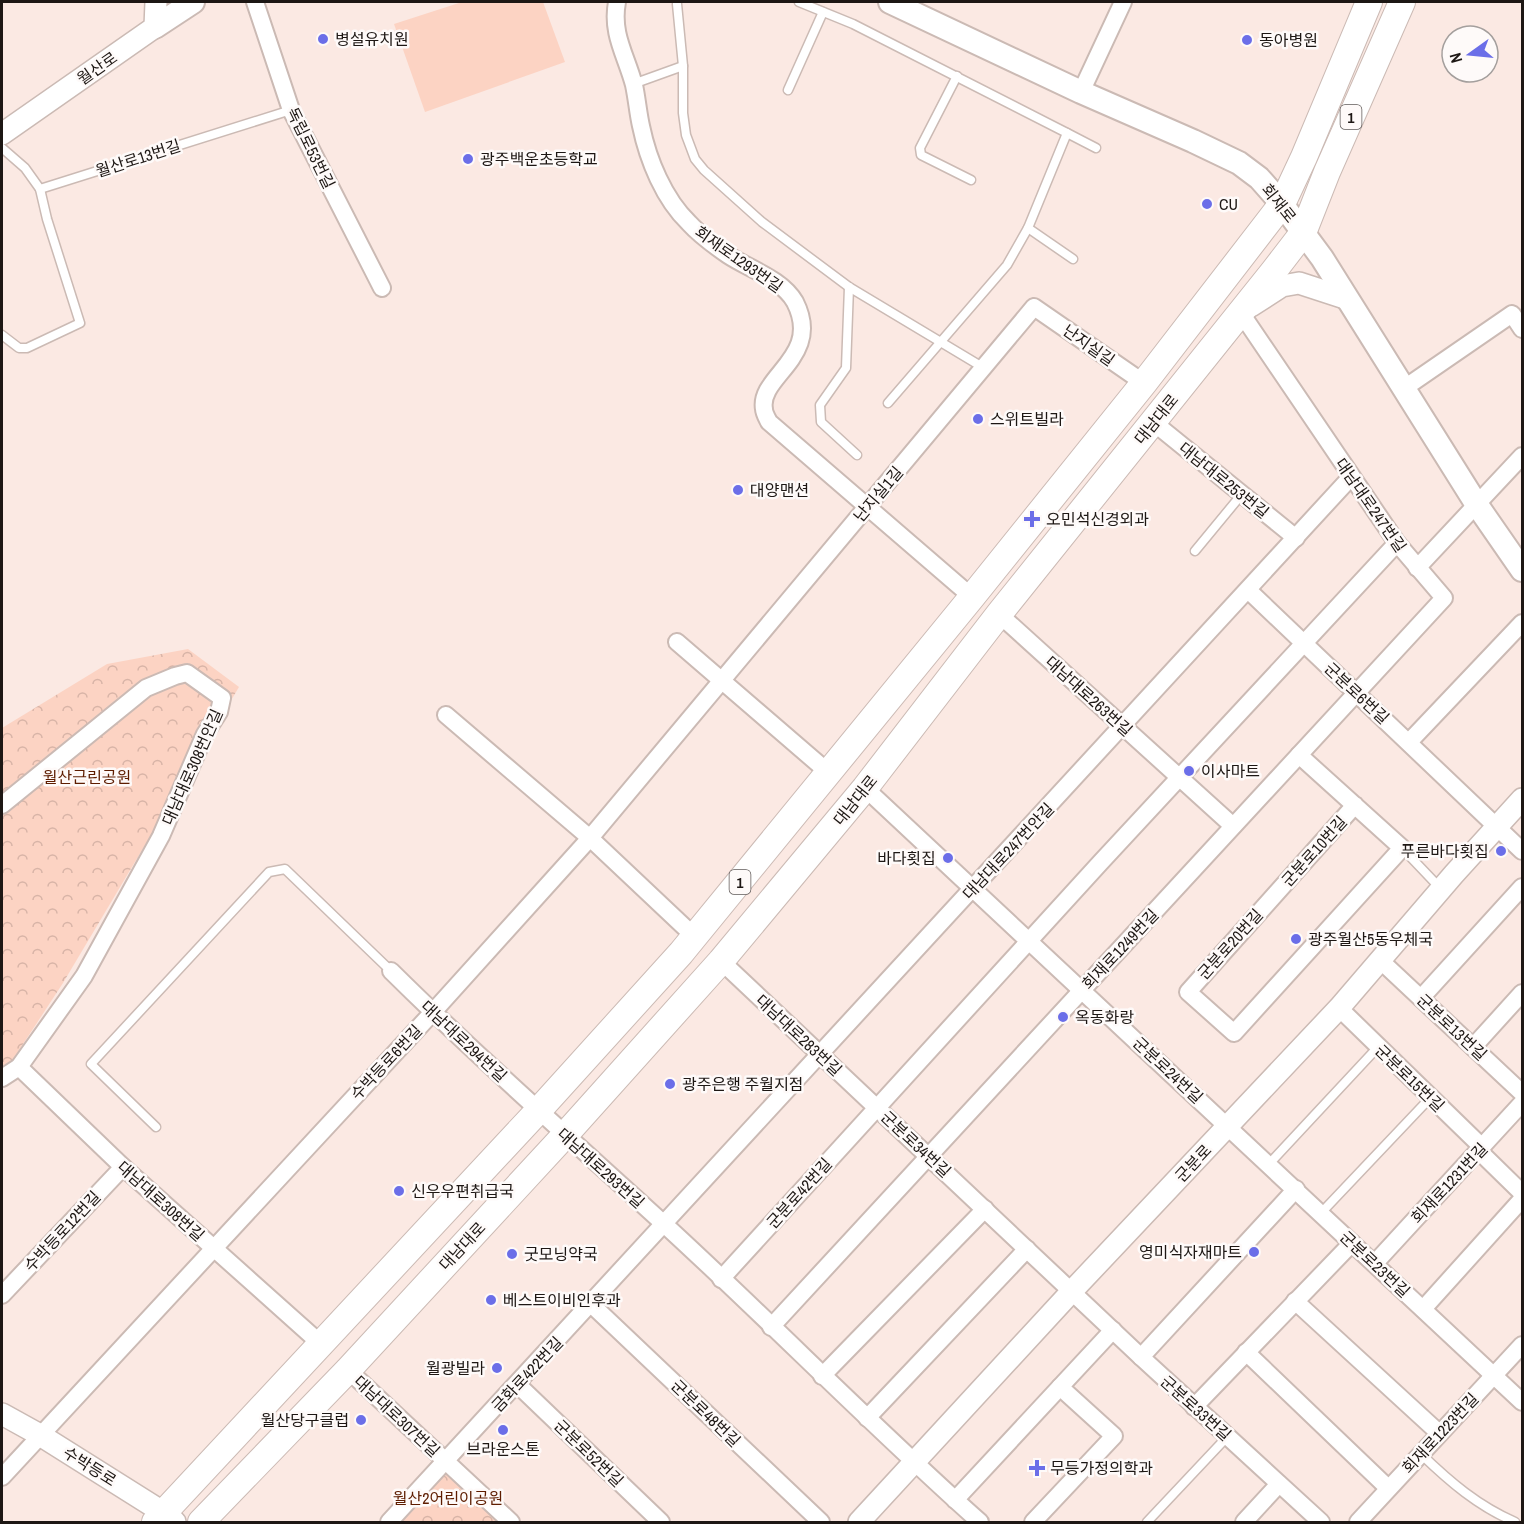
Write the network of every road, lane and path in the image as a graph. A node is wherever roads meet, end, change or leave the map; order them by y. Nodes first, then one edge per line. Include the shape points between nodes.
1 (156, 2) edge
2 (193, 2) edge
3 (255, 2) edge
4 (617, 2) edge
5 (799, 2) edge
6 (890, 2) edge
7 (1123, 2) edge
8 (1369, 2) edge
9 (1402, 2) edge
10 (677, 4) dead end
11 (924, 8) edge
12 (823, 12) junction
13 (155, 27) junction
14 (683, 66) junction
15 (957, 76) junction
16 (633, 84) junction
17 (788, 90) dead end
18 (1081, 92) junction
19 (291, 110) junction
20 (1067, 133) junction
21 (2, 134) edge
22 (2, 148) edge
23 (1096, 148) dead end
24 (971, 180) dead end
25 (40, 189) junction
26 (1282, 204) junction
27 (1028, 228) junction
28 (1302, 233) junction
29 (1072, 259) dead end
30 (849, 287) junction
31 (382, 288) dead end
32 (1345, 298) junction
33 (1034, 307) joint
34 (1241, 313) junction
35 (1522, 328) edge
36 (2, 335) edge
37 (942, 341) junction
38 (984, 368) junction
39 (1144, 383) junction
40 (1403, 389) junction
41 (888, 403) dead end
42 (1153, 422) junction
43 (857, 455) dead end
44 (1522, 456) edge
45 (1351, 477) junction
46 (1242, 494) junction
47 (1477, 505) junction
48 (867, 508) junction
49 (1296, 538) junction
50 (1397, 543) junction
51 (1195, 551) dead end
52 (1417, 568) junction
53 (1522, 570) edge
54 (1248, 590) junction
55 (972, 597) junction
56 (999, 615) junction
57 (1522, 623) edge
58 (677, 642) dead end
59 (1305, 644) junction
60 (722, 681) junction
61 (1357, 693) junction
62 (446, 715) dead end
63 (1123, 726) junction
64 (1409, 742) junction
65 (1299, 755) junction
66 (829, 773) junction
67 (1180, 778) junction
68 (865, 788) junction
69 (1522, 799) edge
70 (2, 805) edge
71 (1355, 805) junction
72 (1233, 826) junction
73 (1498, 826) junction
74 (590, 838) junction
75 (1402, 848) junction
76 (1522, 851) edge
77 (1522, 887) edge
78 (973, 889) junction
79 (1442, 889) junction
80 (1273, 896) joint
81 (695, 937) junction
82 (1029, 941) junction
83 (721, 961) junction
84 (1381, 961) junction
85 (391, 971) joint
86 (1082, 990) junction
87 (1522, 993) edge
88 (1421, 998) junction
89 (1339, 1008) junction
90 (433, 1012) junction
91 (1378, 1047) junction
92 (1473, 1047) junction
93 (821, 1055) junction
94 (19, 1067) junction
95 (2, 1078) edge
96 (1522, 1093) edge
97 (1431, 1097) junction
98 (1522, 1103) edge
99 (877, 1108) junction
100 (538, 1111) junction
101 (1228, 1126) junction
102 (156, 1127) dead end
103 (565, 1135) junction
104 (1480, 1149) junction
105 (928, 1156) junction
106 (1269, 1164) junction
107 (123, 1167) junction
108 (1296, 1189) junction
109 (1522, 1193) edge
110 (1522, 1199) edge
111 (985, 1209) junction
112 (1321, 1213) junction
113 (664, 1225) junction
114 (1352, 1242) junction
115 (213, 1248) junction
116 (1027, 1249) junction
117 (1375, 1263) junction
118 (721, 1279) junction
119 (1072, 1291) junction
120 (2, 1295) edge
121 (1295, 1301) junction
122 (591, 1304) junction
123 (1423, 1309) junction
124 (771, 1327) junction
125 (1113, 1330) junction
126 (321, 1344) junction
127 (1522, 1345) edge
128 (1246, 1352) junction
129 (1141, 1357) junction
130 (348, 1370) junction
131 (822, 1376) junction
132 (1494, 1376) junction
133 (517, 1384) junction
134 (1060, 1387) junction
135 (1522, 1402) edge
136 (1194, 1407) junction
137 (2, 1414) edge
138 (867, 1418) junction
139 (1438, 1433) junction
140 (40, 1435) junction
141 (1227, 1437) junction
142 (1421, 1454) junction
143 (446, 1461) junction
144 (914, 1463) junction
145 (2, 1477) edge
146 (1280, 1484) junction
147 (1388, 1488) junction
148 (955, 1500) junction
149 (165, 1519) edge
150 (201, 1522) edge
151 (389, 1522) edge
152 (511, 1522) edge
153 (661, 1522) edge
154 (821, 1522) edge
155 (859, 1522) edge
156 (980, 1522) edge
157 (1034, 1522) edge
158 (1147, 1522) edge
159 (1244, 1522) edge
160 (1321, 1522) edge
161 (1358, 1522) edge
162 (1515, 1522) edge

1 - 13 street
2 - 13 main road, 월산로
3 - 19 street, 독립로53번길
4 - 16 street, 회재로1293번길 via 616,33
5 - 12 lane
6 - 11 main road, 회재로
7 - 18 street
8 - 26 main road, 대남대로 / 1
9 - 28 main road, 대남대로 / 1
10 - 14 lane
11 - 18 main road, 회재로
12 - 15 lane
12 - 17 lane
13 - 21 street, 월산로
14 - 16 lane
14 - 30 lane via 683,113 695,159 762,222
15 - 20 lane
15 - 24 lane via 920,148 921,154
16 - 48 street, 회재로1293번길 via 641,127 656,172 688,223 727,254 781,286 794,301 801,320 801,338 794,356 764,398 769,422
18 - 26 main road, 회재로 via 1239,163
19 - 25 lane, 월산로13번길
19 - 31 street, 독립로53번길
20 - 23 lane
20 - 27 lane
22 - 25 lane via 25,168
25 - 36 lane via 80,323 27,348 19,348
26 - 28 main road, 회재로
26 - 39 main road, 대남대로 / 1
27 - 29 lane
27 - 37 lane via 1007,266
28 - 32 main road, 회재로
28 - 34 main road, 대남대로 / 1
30 - 37 lane
30 - 43 lane via 846,368 820,405 821,422
32 - 34 street via 1299,283 1282,286
32 - 40 main road, 회재로
33 - 38 street, 난지실1길
33 - 39 street, 난지실길
34 - 42 main road, 대남대로 / 1
34 - 45 street, 대남대로247번길
35 - 40 street via 1512,314
37 - 38 lane
37 - 41 lane
38 - 48 street, 난지실1길
39 - 55 main road, 대남대로 / 1
40 - 47 main road, 회재로
42 - 46 street, 대남대로253번길
42 - 56 main road, 대남대로 / 1
44 - 47 street, 대남대로247번길
45 - 49 street, 대남대로247번안길
45 - 50 street, 대남대로247번길
46 - 49 street, 대남대로253번길
46 - 51 lane
47 - 52 street, 대남대로247번길
47 - 53 main road, 회재로
48 - 55 street
48 - 60 street, 난지실1길
49 - 54 street, 대남대로247번안길
50 - 52 street, 대남대로247번길
50 - 59 street
52 - 61 street, 회재로1249번길 via 1444,598
54 - 59 street, 군분로6번길
54 - 63 street, 대남대로247번안길
55 - 66 main road, 대남대로 / 1
56 - 63 street, 대남대로263번길
56 - 68 main road, 대남대로 / 1
57 - 64 street
58 - 60 street
59 - 61 street, 군분로6번길
59 - 67 street
60 - 66 street
60 - 74 street, 수박등로6번길
61 - 64 street, 군분로6번길
61 - 65 street, 회재로1249번길
62 - 74 street
63 - 67 street, 대남대로263번길
63 - 78 street, 대남대로247번안길
64 - 73 street, 군분로6번길
65 - 71 street, 군분로10번길
65 - 72 street, 회재로1249번길
66 - 81 main road, 대남대로 / 1
67 - 72 street, 대남대로263번길
67 - 82 street
68 - 78 street, 군분로24번길
68 - 83 main road, 대남대로 / 1
69 - 73 street, 군분로
70 - 94 street, 대남대로308번안길 via 146,688 187,673 222,698 156,845 84,976
71 - 75 street, 군분로10번길
71 - 80 street, 군분로10번길
72 - 86 street, 회재로1249번길
73 - 76 street, 군분로6번길
73 - 79 street, 군분로
74 - 81 street
74 - 90 street, 수박등로6번길
75 - 79 lane, 군분로10번길
75 - 80 street, 군분로20번길 via 1234,1033 1188,992
77 - 88 street
78 - 82 street, 군분로24번길
78 - 93 street, 대남대로247번안길
79 - 84 street, 군분로
81 - 100 main road, 대남대로 / 1
82 - 86 street, 군분로24번길
82 - 99 street, 군분로34번길
83 - 93 street, 대남대로283번길
83 - 103 main road, 대남대로 / 1
84 - 88 street, 군분로13번길
84 - 89 street, 군분로
85 - 90 street, 대남대로294번길
85 - 102 lane via 285,869 269,872 91,1064
86 - 101 street, 군분로24번길
86 - 105 street, 회재로1249번길
87 - 92 street
88 - 92 street, 군분로13번길
89 - 91 street, 군분로15번길
89 - 101 street, 군분로
90 - 100 street, 대남대로294번길
90 - 115 street, 수박등로6번길
91 - 97 street, 군분로15번길
91 - 106 lane
92 - 96 street, 군분로13번길
93 - 99 street, 대남대로283번길
93 - 113 street, 대남대로247번안길
94 - 95 street
94 - 107 street, 대남대로308번길
97 - 104 street, 군분로15번길
97 - 112 lane
98 - 104 street, 회재로1231번길
99 - 105 street, 군분로34번길
99 - 118 street, 군분로42번길
100 - 103 street, 대남대로293번길
100 - 126 main road, 대남대로 / 1
101 - 106 street, 군분로23번길
101 - 119 street, 군분로
103 - 113 street, 대남대로293번길
103 - 130 main road, 대남대로 / 1
104 - 109 street, 군분로15번길
104 - 117 street, 회재로1231번길
105 - 111 street, 군분로34번길
105 - 124 street, 회재로1249번길
106 - 108 street, 군분로23번길
107 - 115 street, 대남대로308번길
107 - 120 street, 수박등로12번길
108 - 112 street, 군분로23번길
108 - 129 street
110 - 123 street
111 - 116 street, 군분로34번길
111 - 131 street
112 - 114 street, 군분로23번길
113 - 118 street
113 - 122 street, 금화로422번길
114 - 117 street, 군분로23번길
114 - 121 street
115 - 126 street, 대남대로308번길
115 - 140 street, 수박등로6번길
116 - 119 street, 군분로34번길
116 - 138 street
117 - 123 street, 군분로23번길
118 - 124 street
119 - 125 street, 군분로33번길
119 - 144 street, 군분로
121 - 128 street
121 - 139 street
122 - 133 street, 금화로422번길
122 - 154 street, 군분로48번길
123 - 132 street, 군분로23번길
124 - 131 street
125 - 129 street, 군분로33번길
125 - 134 street
126 - 149 main road, 대남대로 / 1
127 - 132 street, 회재로1223번길
128 - 136 street
128 - 147 street
129 - 136 street, 군분로33번길
130 - 143 street, 대남대로307번길
130 - 150 main road, 대남대로 / 1
131 - 138 street
132 - 135 street, 군분로23번길
132 - 139 street, 회재로1223번길
133 - 143 street, 금화로422번길
133 - 153 street, 군분로52번길
134 - 148 street
134 - 157 street via 1114,1436
136 - 141 street, 군분로33번길
137 - 140 street, 수박등로
138 - 144 street
139 - 142 street, 회재로1223번길
140 - 145 street, 수박등로6번길
140 - 149 street, 수박등로
141 - 146 street, 군분로33번길
141 - 158 lane
142 - 147 street, 회재로1223번길
142 - 162 lane via 1491,1512
143 - 151 street, 금화로422번길
143 - 152 street, 대남대로307번길
144 - 148 street
144 - 155 street, 군분로
146 - 159 street
146 - 160 street, 군분로33번길
147 - 161 street, 회재로1223번길
148 - 156 street

